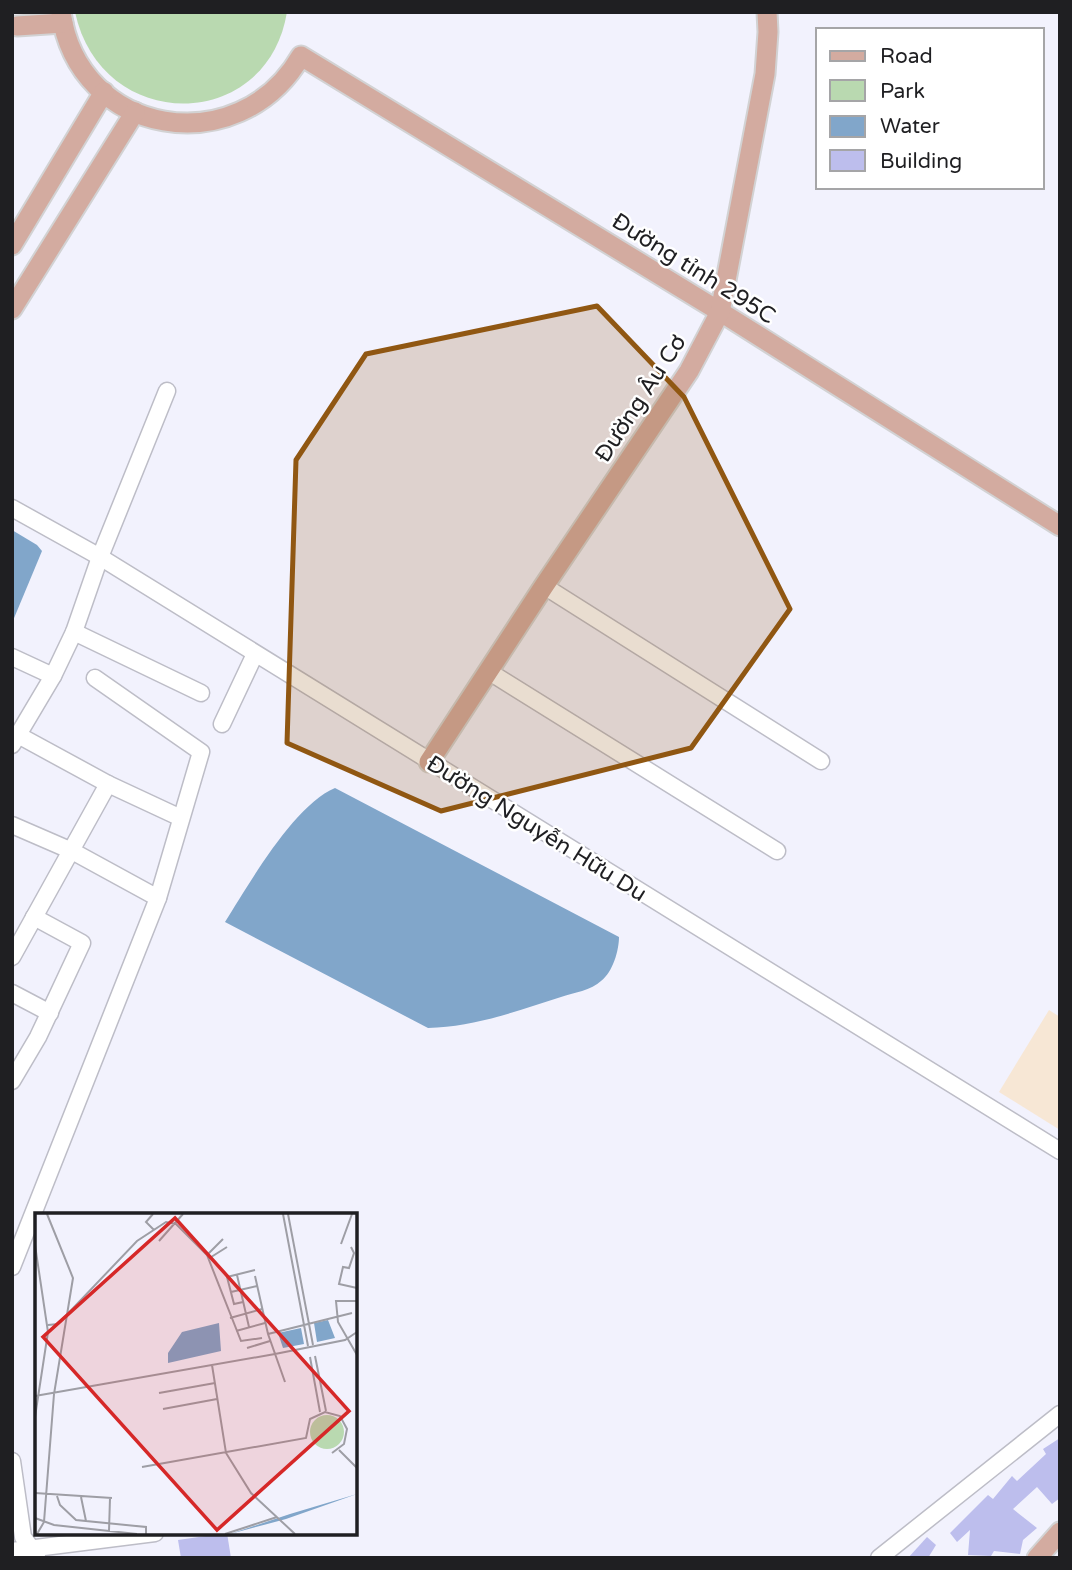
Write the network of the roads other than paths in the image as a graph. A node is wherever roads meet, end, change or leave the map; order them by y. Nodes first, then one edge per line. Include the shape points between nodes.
1 (767, 12) edge
2 (62, 18) edge
3 (17, 26) dead end
4 (104, 92) junction
5 (135, 112) junction
6 (12, 245) edge
7 (12, 309) edge
8 (720, 312) junction
9 (167, 391) dead end
10 (12, 508) edge
11 (1060, 526) edge
12 (100, 557) junction
13 (544, 586) junction
14 (74, 632) junction
15 (255, 654) junction
16 (12, 657) edge
17 (488, 671) junction
18 (53, 676) junction
19 (95, 678) dead end
20 (201, 694) dead end
21 (222, 724) dead end
22 (15, 740) edge
23 (821, 761) dead end
24 (429, 762) junction
25 (108, 784) junction
26 (181, 818) junction
27 (12, 825) edge
28 (72, 851) junction
29 (777, 852) dead end
30 (158, 898) junction
31 (34, 917) junction
32 (12, 957) edge
33 (12, 993) edge
34 (50, 1013) junction
35 (12, 1081) edge
36 (1060, 1151) edge
37 (15, 1251) edge
38 (12, 1267) edge
39 (1060, 1415) edge
40 (12, 1461) edge
41 (1060, 1533) edge
42 (144, 1535) edge
43 (12, 1550) edge
44 (35, 1554) edge
45 (879, 1558) edge
46 (1037, 1558) edge

1 - 8 main road, Đường Âu Cơ via 764,85
2 - 3 main road
2 - 4 main road via 78,60
4 - 5 main road
4 - 6 main road
5 - 7 main road
5 - 8 main road, Đường tỉnh 295C via 172,123 221,120 265,99 301,56
8 - 11 main road, Đường tỉnh 295C
8 - 13 main road, Đường Âu Cơ via 689,371
9 - 12 street
10 - 12 street, Đường Nguyễn Hữu Du
12 - 14 street
12 - 15 street, Đường Nguyễn Hữu Du
13 - 17 main road, Đường Âu Cơ
13 - 23 street
14 - 18 street
14 - 20 street
15 - 21 street
15 - 24 street, Đường Nguyễn Hữu Du
16 - 18 street
17 - 24 main road, Đường Âu Cơ
17 - 29 street
18 - 22 street
19 - 26 street via 201,752
22 - 25 street
24 - 36 street, Đường Nguyễn Hữu Du
25 - 26 street
25 - 28 street
26 - 30 street
27 - 28 street
28 - 30 street
28 - 31 street
30 - 37 street
31 - 32 street
31 - 34 street via 82,943
33 - 34 street
34 - 35 street
37 - 38 street
39 - 45 street
40 - 44 street via 23,1537
41 - 46 main road
42 - 44 street
43 - 44 street

